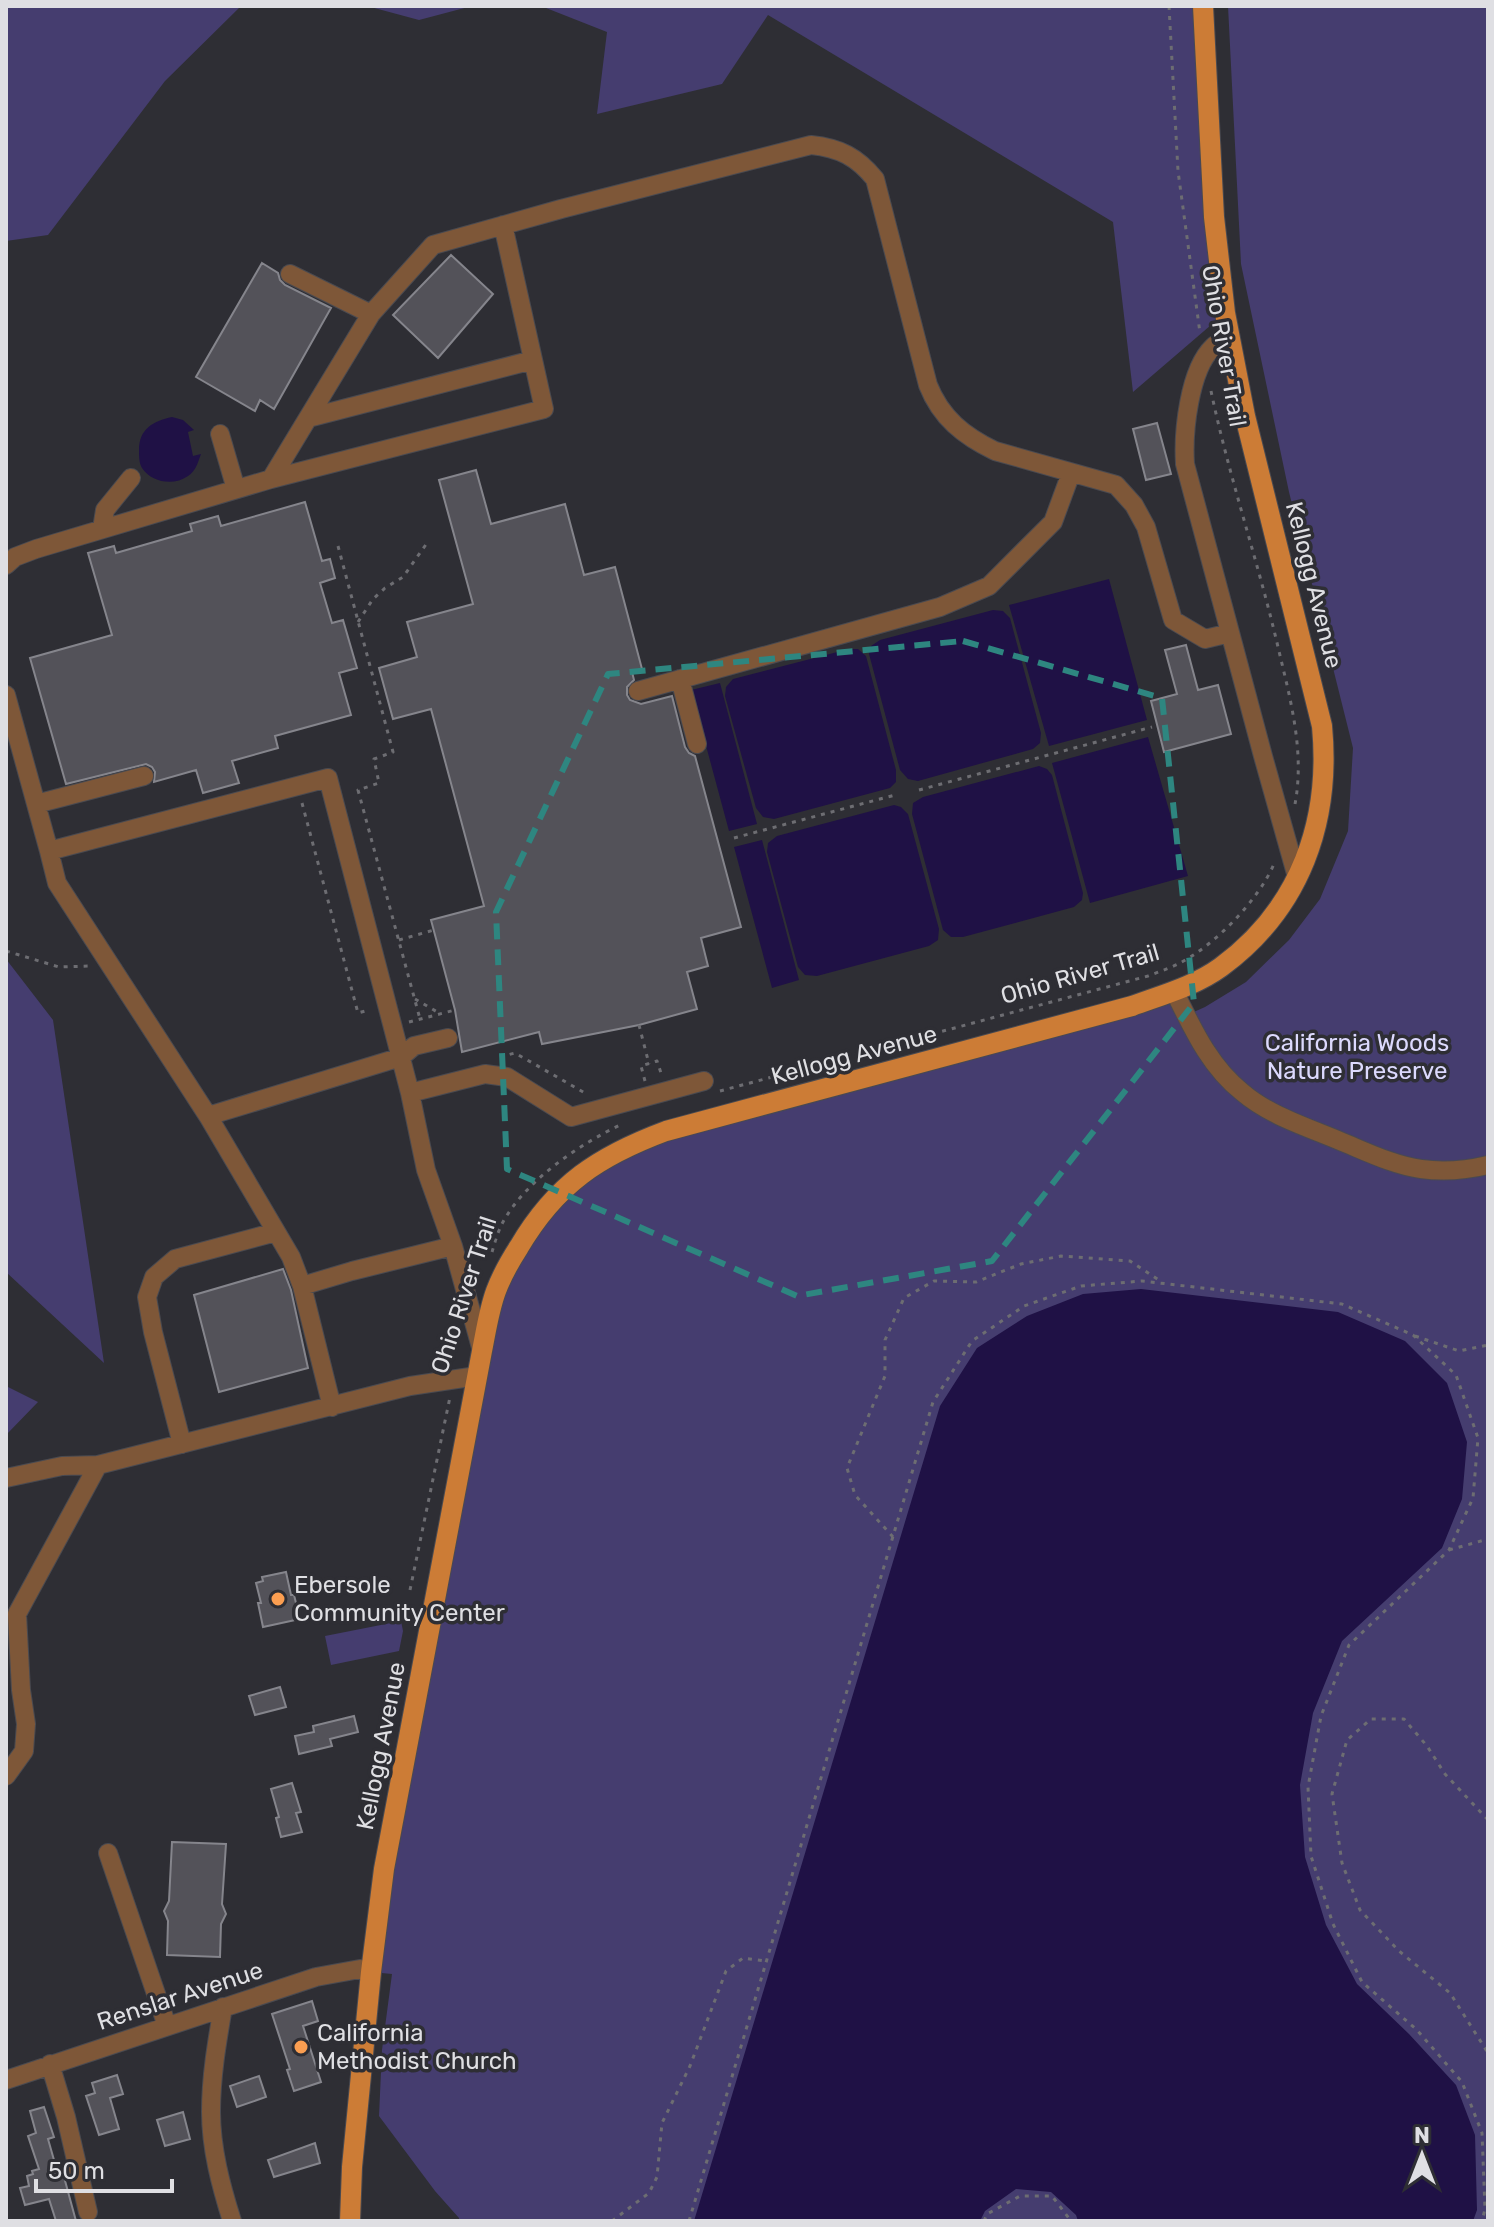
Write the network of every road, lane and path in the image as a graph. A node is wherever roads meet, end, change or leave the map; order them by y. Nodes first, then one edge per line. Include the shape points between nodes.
1 (1169, 6) edge
2 (1203, 6) edge
3 (503, 225) junction
4 (290, 274) dead end
5 (371, 314) junction
6 (1230, 337) junction
7 (533, 360) junction
8 (1204, 360) junction
9 (308, 418) junction
10 (220, 434) dead end
11 (1071, 473) junction
12 (131, 478) dead end
13 (271, 479) junction
14 (236, 489) junction
15 (102, 529) junction
16 (427, 543) dead end
17 (338, 546) dead end
18 (6, 565) edge
19 (358, 622) junction
20 (1230, 633) junction
21 (680, 679) junction
22 (638, 691) dead end
23 (6, 695) edge
24 (1152, 727) dead end
25 (697, 744) dead end
26 (144, 776) dead end
27 (298, 786) junction
28 (919, 790) dead end
29 (895, 795) dead end
30 (36, 804) junction
31 (1295, 808) dead end
32 (1286, 837) junction
33 (734, 838) dead end
34 (49, 851) junction
35 (1297, 877) junction
36 (434, 930) dead end
37 (399, 940) junction
38 (6, 951) edge
39 (111, 966) junction
40 (1174, 991) junction
41 (415, 999) junction
42 (377, 1008) dead end
43 (455, 1010) dead end
44 (440, 1014) junction
45 (420, 1019) junction
46 (409, 1022) dead end
47 (639, 1025) dead end
48 (448, 1038) dead end
49 (401, 1057) junction
50 (649, 1064) dead end
51 (710, 1087) joint
52 (410, 1093) junction
53 (208, 1116) junction
54 (628, 1121) dead end
55 (1488, 1165) edge
56 (276, 1232) junction
57 (453, 1246) junction
58 (488, 1262) dead end
59 (1165, 1284) junction
60 (302, 1286) junction
61 (1413, 1335) junction
62 (1488, 1345) edge
63 (482, 1351) junction
64 (477, 1376) junction
65 (454, 1379) junction
66 (332, 1407) junction
67 (182, 1444) junction
68 (98, 1465) junction
69 (6, 1478) edge
70 (893, 1537) junction
71 (1488, 1539) edge
72 (1449, 1550) junction
73 (410, 1590) dead end
74 (11, 1616) edge
75 (6, 1776) edge
76 (1488, 1820) edge
77 (108, 1853) dead end
78 (767, 1961) junction
79 (371, 1972) junction
80 (223, 2007) junction
81 (167, 2026) junction
82 (1488, 2053) edge
83 (50, 2064) junction
84 (6, 2080) edge
85 (88, 2212) dead end
86 (232, 2221) edge
87 (350, 2221) edge
88 (612, 2221) edge
89 (689, 2221) edge
90 (984, 2221) edge
91 (1071, 2221) edge
92 (1482, 2221) edge

1 - 8 path, Ohio River Trail via 1178,171
2 - 6 main road, Kellogg Avenue via 1214,217
3 - 5 street via 433,245
3 - 7 street
3 - 11 street via 800,147 842,152 875,179 935,403 979,443
4 - 5 street
5 - 9 street
6 - 8 street via 1213,346
6 - 35 main road, Kellogg Avenue via 1322,726 1323,797
7 - 9 street
7 - 13 street via 544,409
8 - 20 street via 1189,401 1185,464
8 - 31 path, Ohio River Trail via 1296,725
9 - 13 street
10 - 14 street
11 - 20 street via 1116,485 1134,505 1146,527 1173,620 1205,639
11 - 21 street via 1053,522 989,586 940,607
12 - 15 street via 105,510
13 - 14 street
14 - 15 street
15 - 18 street via 36,549
16 - 19 path via 403,577 373,599
17 - 19 path
19 - 37 path via 393,752 374,759 379,783 358,790
20 - 32 street
21 - 22 street
21 - 25 street
23 - 30 street
24 - 28 path
26 - 30 street
27 - 34 street
27 - 42 path via 358,1013
27 - 49 street via 328,778
29 - 33 path
30 - 34 street
32 - 35 street
32 - 51 path, Ohio River Trail via 1265,885 1226,930 1179,964
34 - 39 street via 57,883
35 - 40 main road, Kellogg Avenue via 1250,941 1221,967
36 - 37 path
37 - 41 path
38 - 39 path via 59,967
39 - 53 street
40 - 55 street via 1219,1069 1262,1107 1395,1163 1452,1170
40 - 63 main road, Kellogg Avenue via 666,1131 613,1154 574,1179 533,1223 495,1294
41 - 44 path
41 - 45 path
43 - 44 path
44 - 45 path
45 - 46 path
47 - 50 path
48 - 49 street via 414,1046
49 - 52 street
49 - 53 street
51 - 52 street via 571,1117 507,1077 485,1074
52 - 57 street via 426,1170
53 - 56 street
54 - 58 path, Ohio River Trail via 569,1155 518,1199
56 - 60 street
56 - 67 street via 175,1259 154,1277 147,1297
57 - 60 street
57 - 63 street
59 - 61 path via 1342,1304
59 - 70 path via 1081,1286 1024,1306 972,1341 933,1402
59 - 70 path via 1130,1261 1061,1256 1021,1264 976,1282 934,1281 904,1298 885,1340 885,1376 847,1468 855,1495
60 - 66 street
61 - 62 path via 1459,1351
61 - 72 path via 1456,1375 1478,1438 1473,1498
63 - 64 main road, Kellogg Avenue
64 - 65 street
64 - 79 main road, Kellogg Avenue via 387,1854
65 - 66 street
65 - 73 path, Ohio River Trail
66 - 67 street
67 - 68 street
68 - 69 street via 62,1466
68 - 74 street
70 - 78 path
71 - 72 path
72 - 92 path via 1349,1645 1315,1745 1308,1787 1311,1856 1333,1924 1362,1982 1417,2030 1462,2082 1482,2133
74 - 75 street via 26,1724 24,1751
76 - 82 path via 1404,1719 1371,1719 1347,1740 1332,1794 1342,1863 1360,1910 1450,1993
77 - 81 street
78 - 88 path via 743,1958 726,1971 662,2123 657,2177 649,2193
78 - 89 path
79 - 80 street, Renslar Avenue via 316,1977
79 - 87 main road, Kellogg Avenue
80 - 81 street, Renslar Avenue
80 - 86 street via 211,2115 219,2181
81 - 83 street, Renslar Avenue
83 - 84 street, Renslar Avenue
83 - 85 street
90 - 91 path via 987,2214 1020,2196 1052,2196

